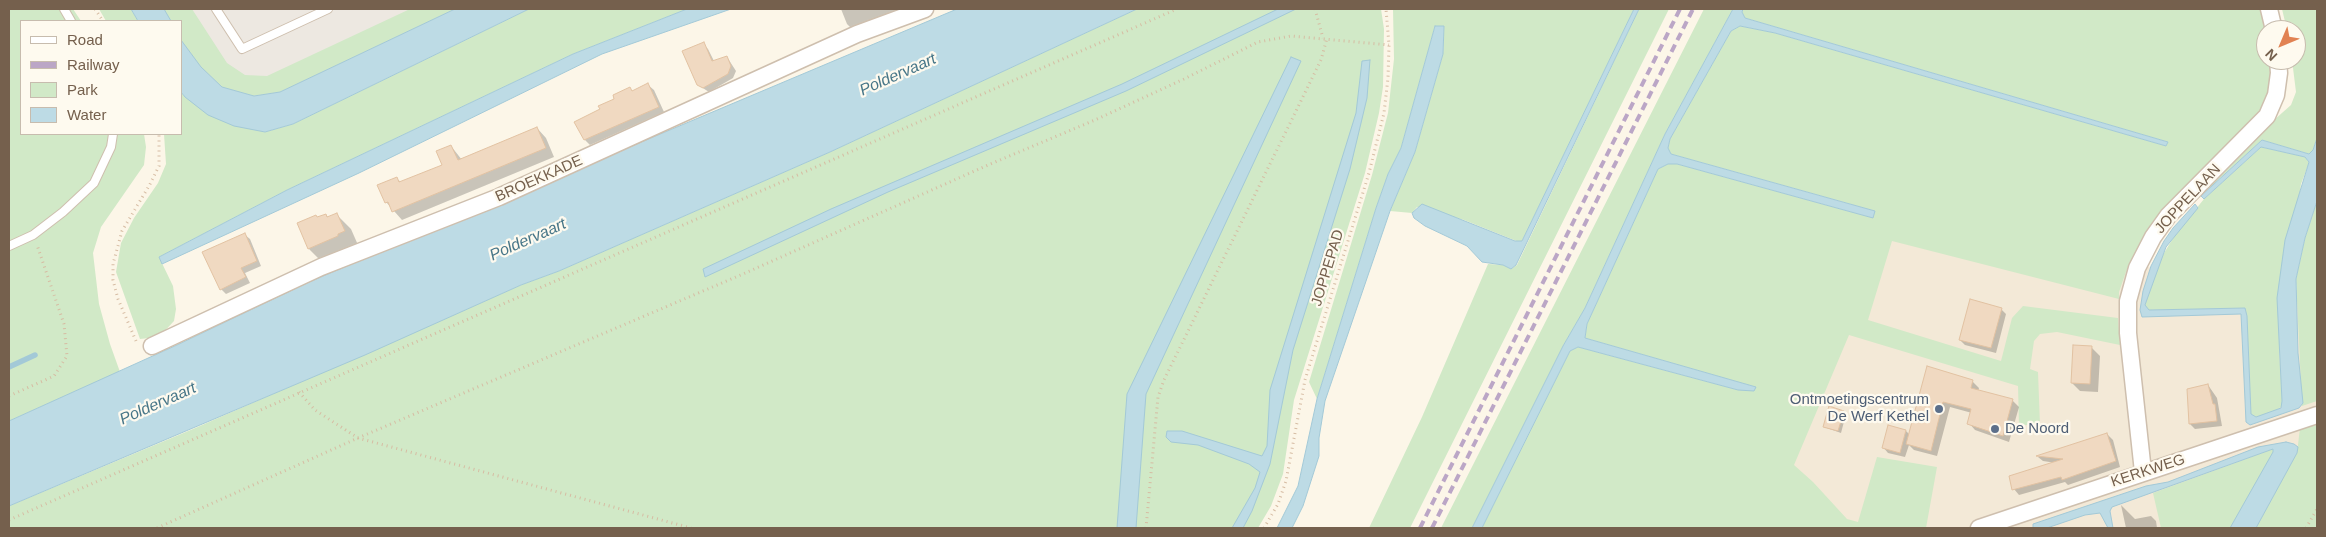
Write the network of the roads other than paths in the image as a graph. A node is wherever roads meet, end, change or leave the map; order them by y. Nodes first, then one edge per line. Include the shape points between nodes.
1 (64, 9) edge
2 (216, 9) edge
3 (328, 9) edge
4 (925, 9) edge
5 (70, 20) edge
6 (2277, 70) edge
7 (113, 135) edge
8 (9, 246) edge
9 (152, 346) road end
10 (2317, 415) edge
11 (2143, 472) junction
12 (1979, 528) edge

1 - 5 lane
2 - 3 lane via 242,49
4 - 9 street, BROEKKADE via 857,34 499,197 321,267
6 - 11 street, JOPPELAAN via 2276,95 2267,116 2168,216 2137,268 2128,301 2128,333
7 - 8 lane via 111,147 94,183 64,212 33,235
10 - 11 street, KERKWEG
11 - 12 street, KERKWEG

